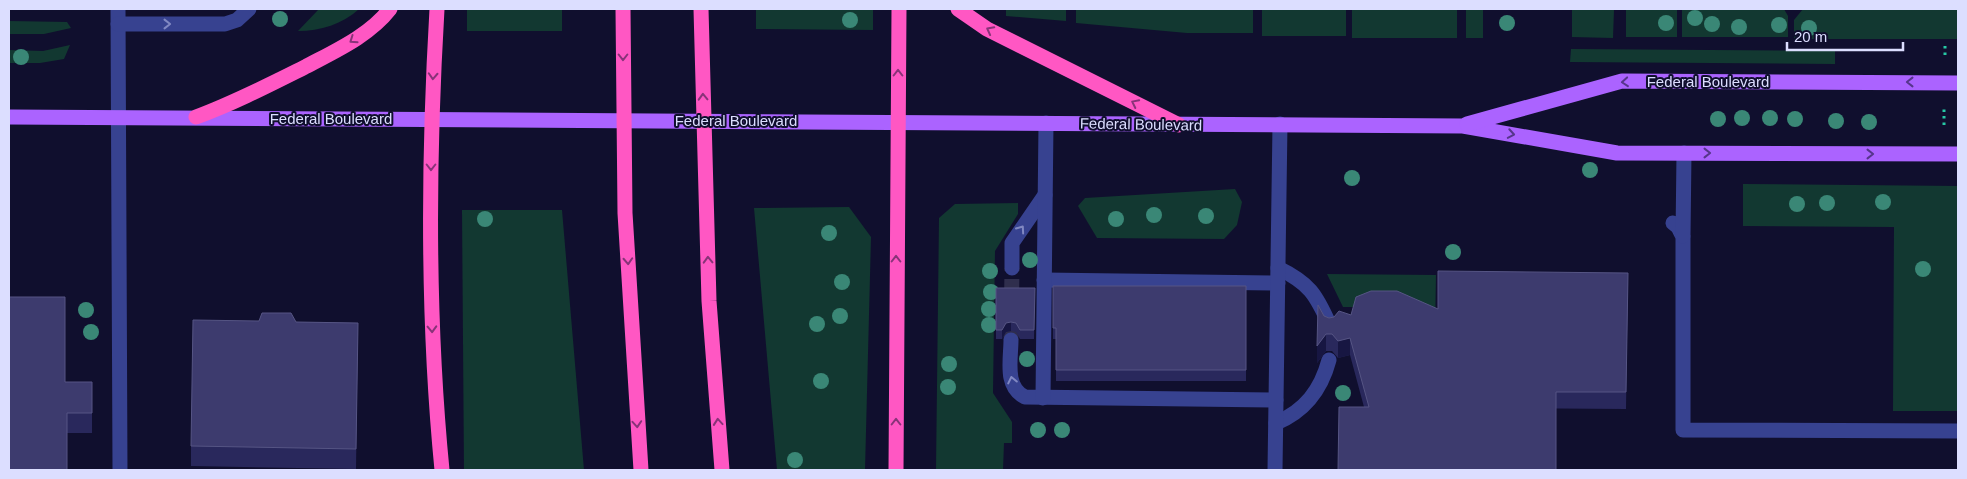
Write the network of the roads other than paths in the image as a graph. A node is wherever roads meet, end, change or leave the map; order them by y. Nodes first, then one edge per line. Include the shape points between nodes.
1 (249, 9) edge
2 (390, 9) edge
3 (437, 9) edge
4 (623, 9) edge
5 (701, 9) edge
6 (899, 9) edge
7 (958, 9) edge
8 (118, 16) edge
9 (1958, 82) edge
10 (9, 117) edge
11 (118, 117) junction
12 (196, 117) junction
13 (431, 118) junction
14 (898, 122) junction
15 (1046, 122) junction
16 (1179, 124) junction
17 (1280, 124) junction
18 (1463, 126) junction
19 (1684, 153) junction
20 (1958, 154) edge
21 (1045, 195) junction
22 (1673, 223) dead end
23 (1683, 238) junction
24 (1012, 268) tunnel mouth
25 (1278, 275) junction
26 (1044, 280) junction
27 (1330, 326) edge
28 (1011, 340) tunnel mouth
29 (1329, 360) dead end
30 (1043, 398) junction
31 (1276, 400) junction
32 (1276, 423) junction
33 (1958, 431) edge
34 (120, 470) edge
35 (442, 470) edge
36 (641, 470) edge
37 (722, 470) edge
38 (896, 470) edge
39 (1275, 470) edge

8 -> 1 lane via 225,24 238,20
2 -> 12 highway via 381,20 343,47 243,99
3 -> 13 highway
4 -> 36 highway via 625,213
37 -> 5 highway via 709,301
14 -> 6 highway
16 -> 7 highway via 988,29
8 - 11 lane
9 -> 18 main road, Federal Boulevard via 1622,81
10 - 11 main road, Federal Boulevard
11 - 12 main road, Federal Boulevard
11 - 34 lane
12 - 13 main road, Federal Boulevard
13 - 14 main road, Federal Boulevard
13 -> 35 highway via 433,346
14 - 15 main road, Federal Boulevard
38 -> 14 highway
15 - 16 main road, Federal Boulevard
15 - 21 lane
16 - 17 main road, Federal Boulevard
17 - 18 main road, Federal Boulevard
17 - 25 lane
18 -> 19 main road, Federal Boulevard via 1617,153
19 -> 20 main road, Federal Boulevard
19 - 23 lane
24 -> 21 lane via 1012,243
21 - 26 lane
22 - 23 lane
23 - 33 lane via 1683,430
25 - 26 lane
25 - 27 lane via 1300,279 1318,299
25 - 31 lane
26 - 30 lane
30 -> 28 lane via 1025,396 1014,388
29 - 32 lane via 1325,378 1310,400
30 - 31 lane
31 - 32 lane
32 - 39 lane

